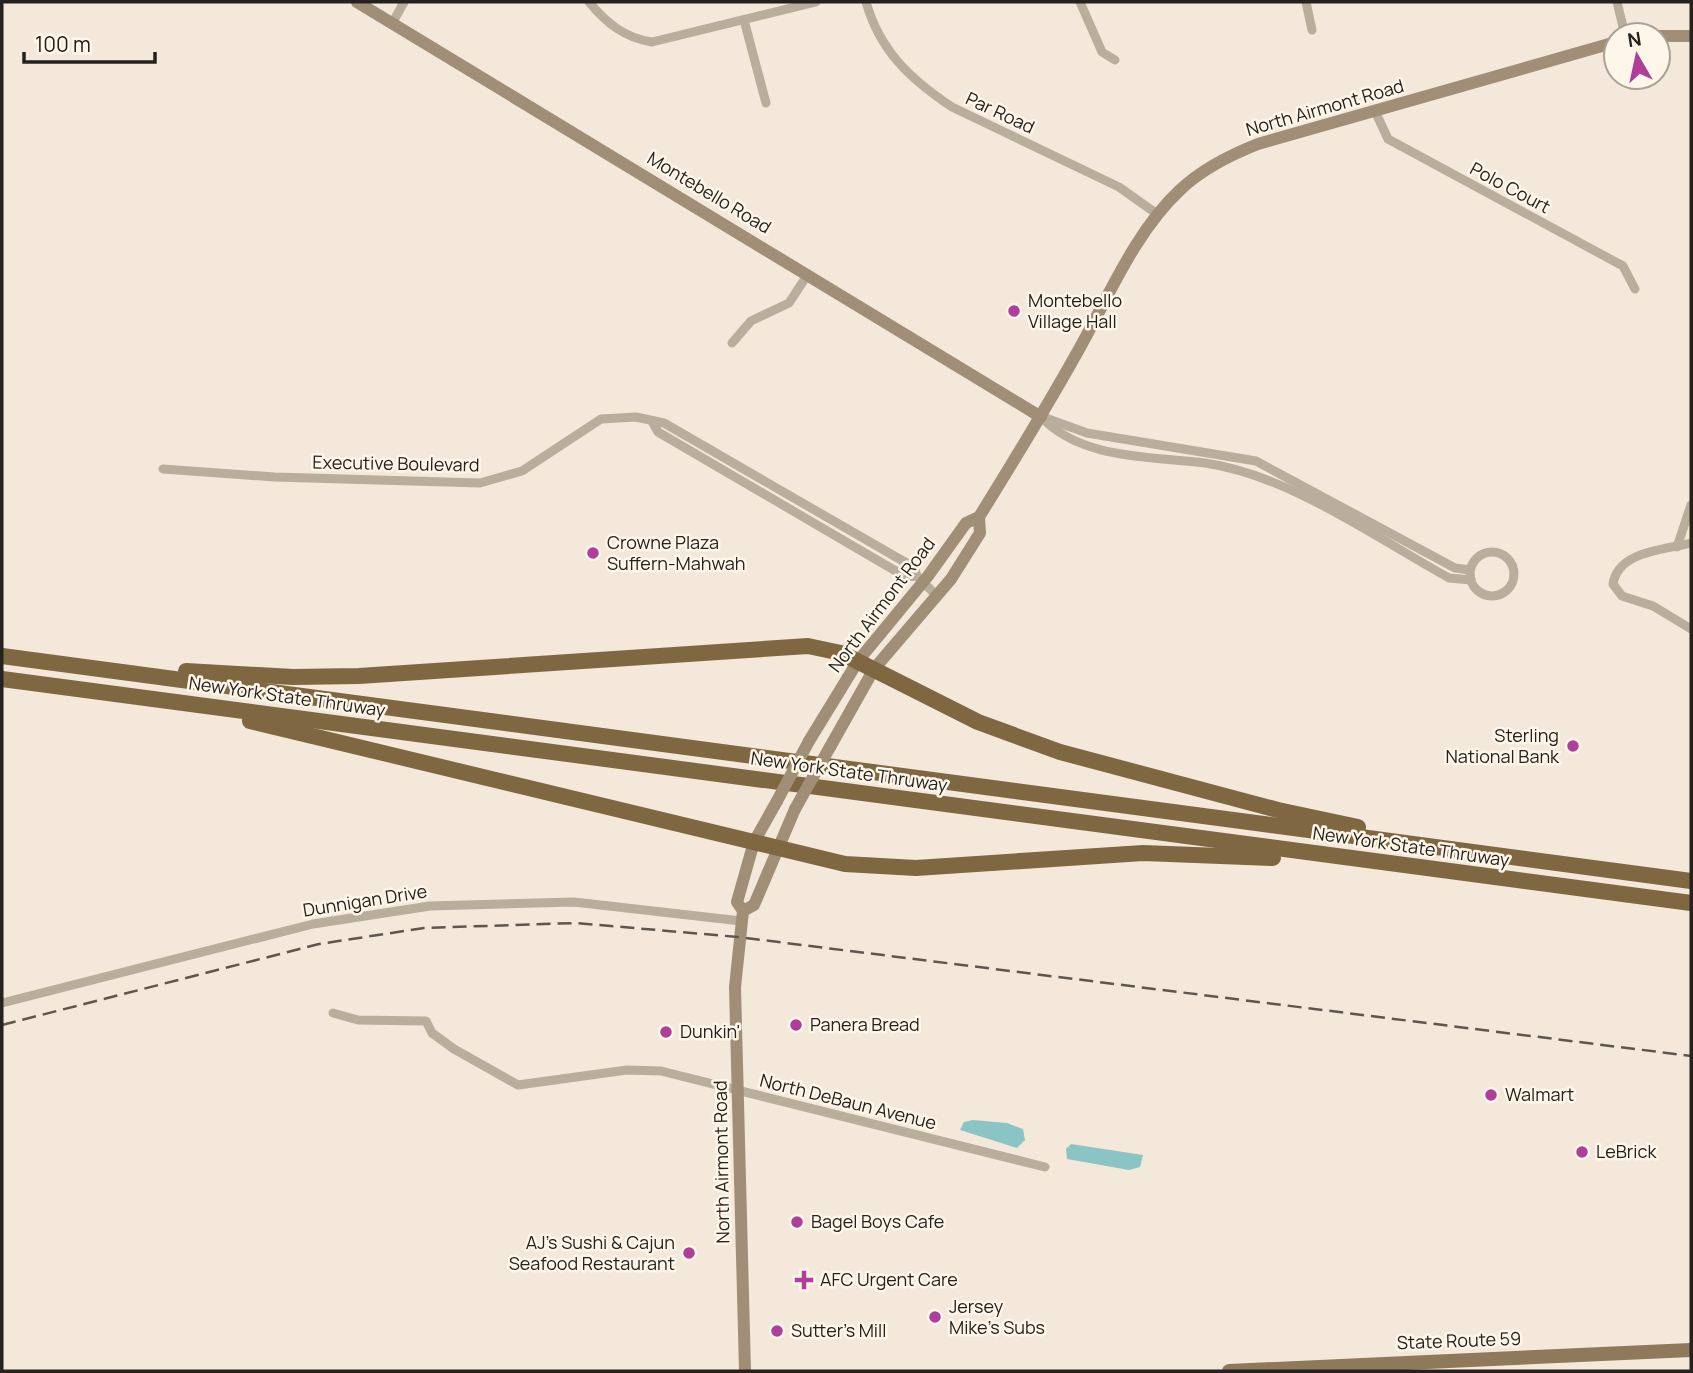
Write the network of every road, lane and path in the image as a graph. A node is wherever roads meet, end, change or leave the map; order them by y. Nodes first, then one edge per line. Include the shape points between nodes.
1 (357, 2) edge
2 (404, 2) edge
3 (589, 2) edge
4 (816, 2) edge
5 (866, 2) edge
6 (1080, 2) edge
7 (1306, 2) edge
8 (1616, 2) edge
9 (744, 20) junction
10 (1621, 21) edge
11 (393, 22) junction
12 (1312, 30) dead end
13 (1672, 36) edge
14 (1691, 36) edge
15 (1602, 46) edge
16 (1115, 60) dead end
17 (765, 103) dead end
18 (1375, 111) junction
19 (1157, 214) junction
20 (808, 274) junction
21 (1635, 289) dead end
22 (732, 343) dead end
23 (1041, 417) junction
24 (1168, 454) junction
25 (1256, 461) junction
26 (163, 469) dead end
27 (1251, 472) junction
28 (1691, 505) edge
29 (979, 517) junction
30 (1383, 528) junction
31 (1378, 538) junction
32 (1691, 543) edge
33 (1677, 547) junction
34 (1471, 575) junction
35 (920, 579) junction
36 (936, 595) junction
37 (1691, 629) edge
38 (2, 656) edge
39 (859, 661) junction
40 (874, 669) junction
41 (2, 679) edge
42 (116, 694) junction
43 (754, 842) junction
44 (777, 849) junction
45 (1506, 856) junction
46 (1503, 878) junction
47 (1691, 881) edge
48 (1691, 903) edge
49 (742, 916) junction
50 (2, 1003) edge
51 (333, 1013) dead end
52 (738, 1090) junction
53 (1045, 1167) dead end
54 (1691, 1350) edge
55 (745, 1371) edge
56 (1229, 1371) edge

1 - 11 street, Montebello Road
2 - 11 street
3 - 9 street via 632,39 652,42
4 - 9 street
5 - 19 street, Par Road via 887,51 929,92 1119,187
6 - 16 street via 1101,52
7 - 12 street
8 - 10 street
9 - 17 street
11 - 20 street, Montebello Road
13 - 14 street
15 - 18 street, North Airmont Road
18 - 19 street, North Airmont Road via 1235,154 1195,177
18 - 21 street, Polo Court via 1388,139 1623,266
19 - 23 street, North Airmont Road
20 - 22 street via 789,303 751,321
20 - 23 street, Montebello Road
23 - 24 street
23 - 24 street via 1066,439 1095,449
23 - 29 street, North Airmont Road
24 - 25 street via 1206,451
24 - 27 street
25 - 27 street
25 - 30 street
26 - 35 street, Executive Boulevard via 480,483 522,471 601,419 636,416 664,423 896,557 914,568
27 - 31 street
28 - 33 street
29 - 35 street, North Airmont Road via 966,523
29 - 36 street, North Airmont Road via 981,533
30 - 31 street
30 - 34 street
31 - 34 street via 1449,578
32 - 33 street
33 - 37 street via 1624,561 1615,570 1613,584 1622,596 1653,606
34 - 34 street via 1480,592 1494,596 1509,589 1515,574 1510,560 1491,551 1477,557
35 - 36 street, Executive Boulevard
35 - 39 street, North Airmont Road
36 - 40 street, North Airmont Road
38 - 39 highway via 293,677 792,645 824,649
38 - 45 highway, New York State Thruway
39 - 40 highway
39 - 43 street, North Airmont Road, bridge
40 - 44 street, North Airmont Road, bridge via 794,809
40 - 45 highway via 978,722 1060,752 1288,812
41 - 42 highway, New York State Thruway
42 - 43 highway via 321,737
42 - 46 highway, New York State Thruway
43 - 44 highway
43 - 49 street, North Airmont Road via 737,902
44 - 46 highway via 823,861 894,868 1181,853
44 - 49 street, North Airmont Road via 754,905
45 - 47 highway, New York State Thruway
46 - 48 highway, New York State Thruway
49 - 50 street, Dunnigan Drive via 574,902 430,906 313,923
49 - 52 street, North Airmont Road via 735,987
51 - 52 street, North DeBaun Avenue via 358,1020 426,1021 432,1033 454,1049 518,1085 638,1070 661,1071
52 - 53 street, North DeBaun Avenue
52 - 55 street, North Airmont Road
54 - 56 main road, State Route 59

